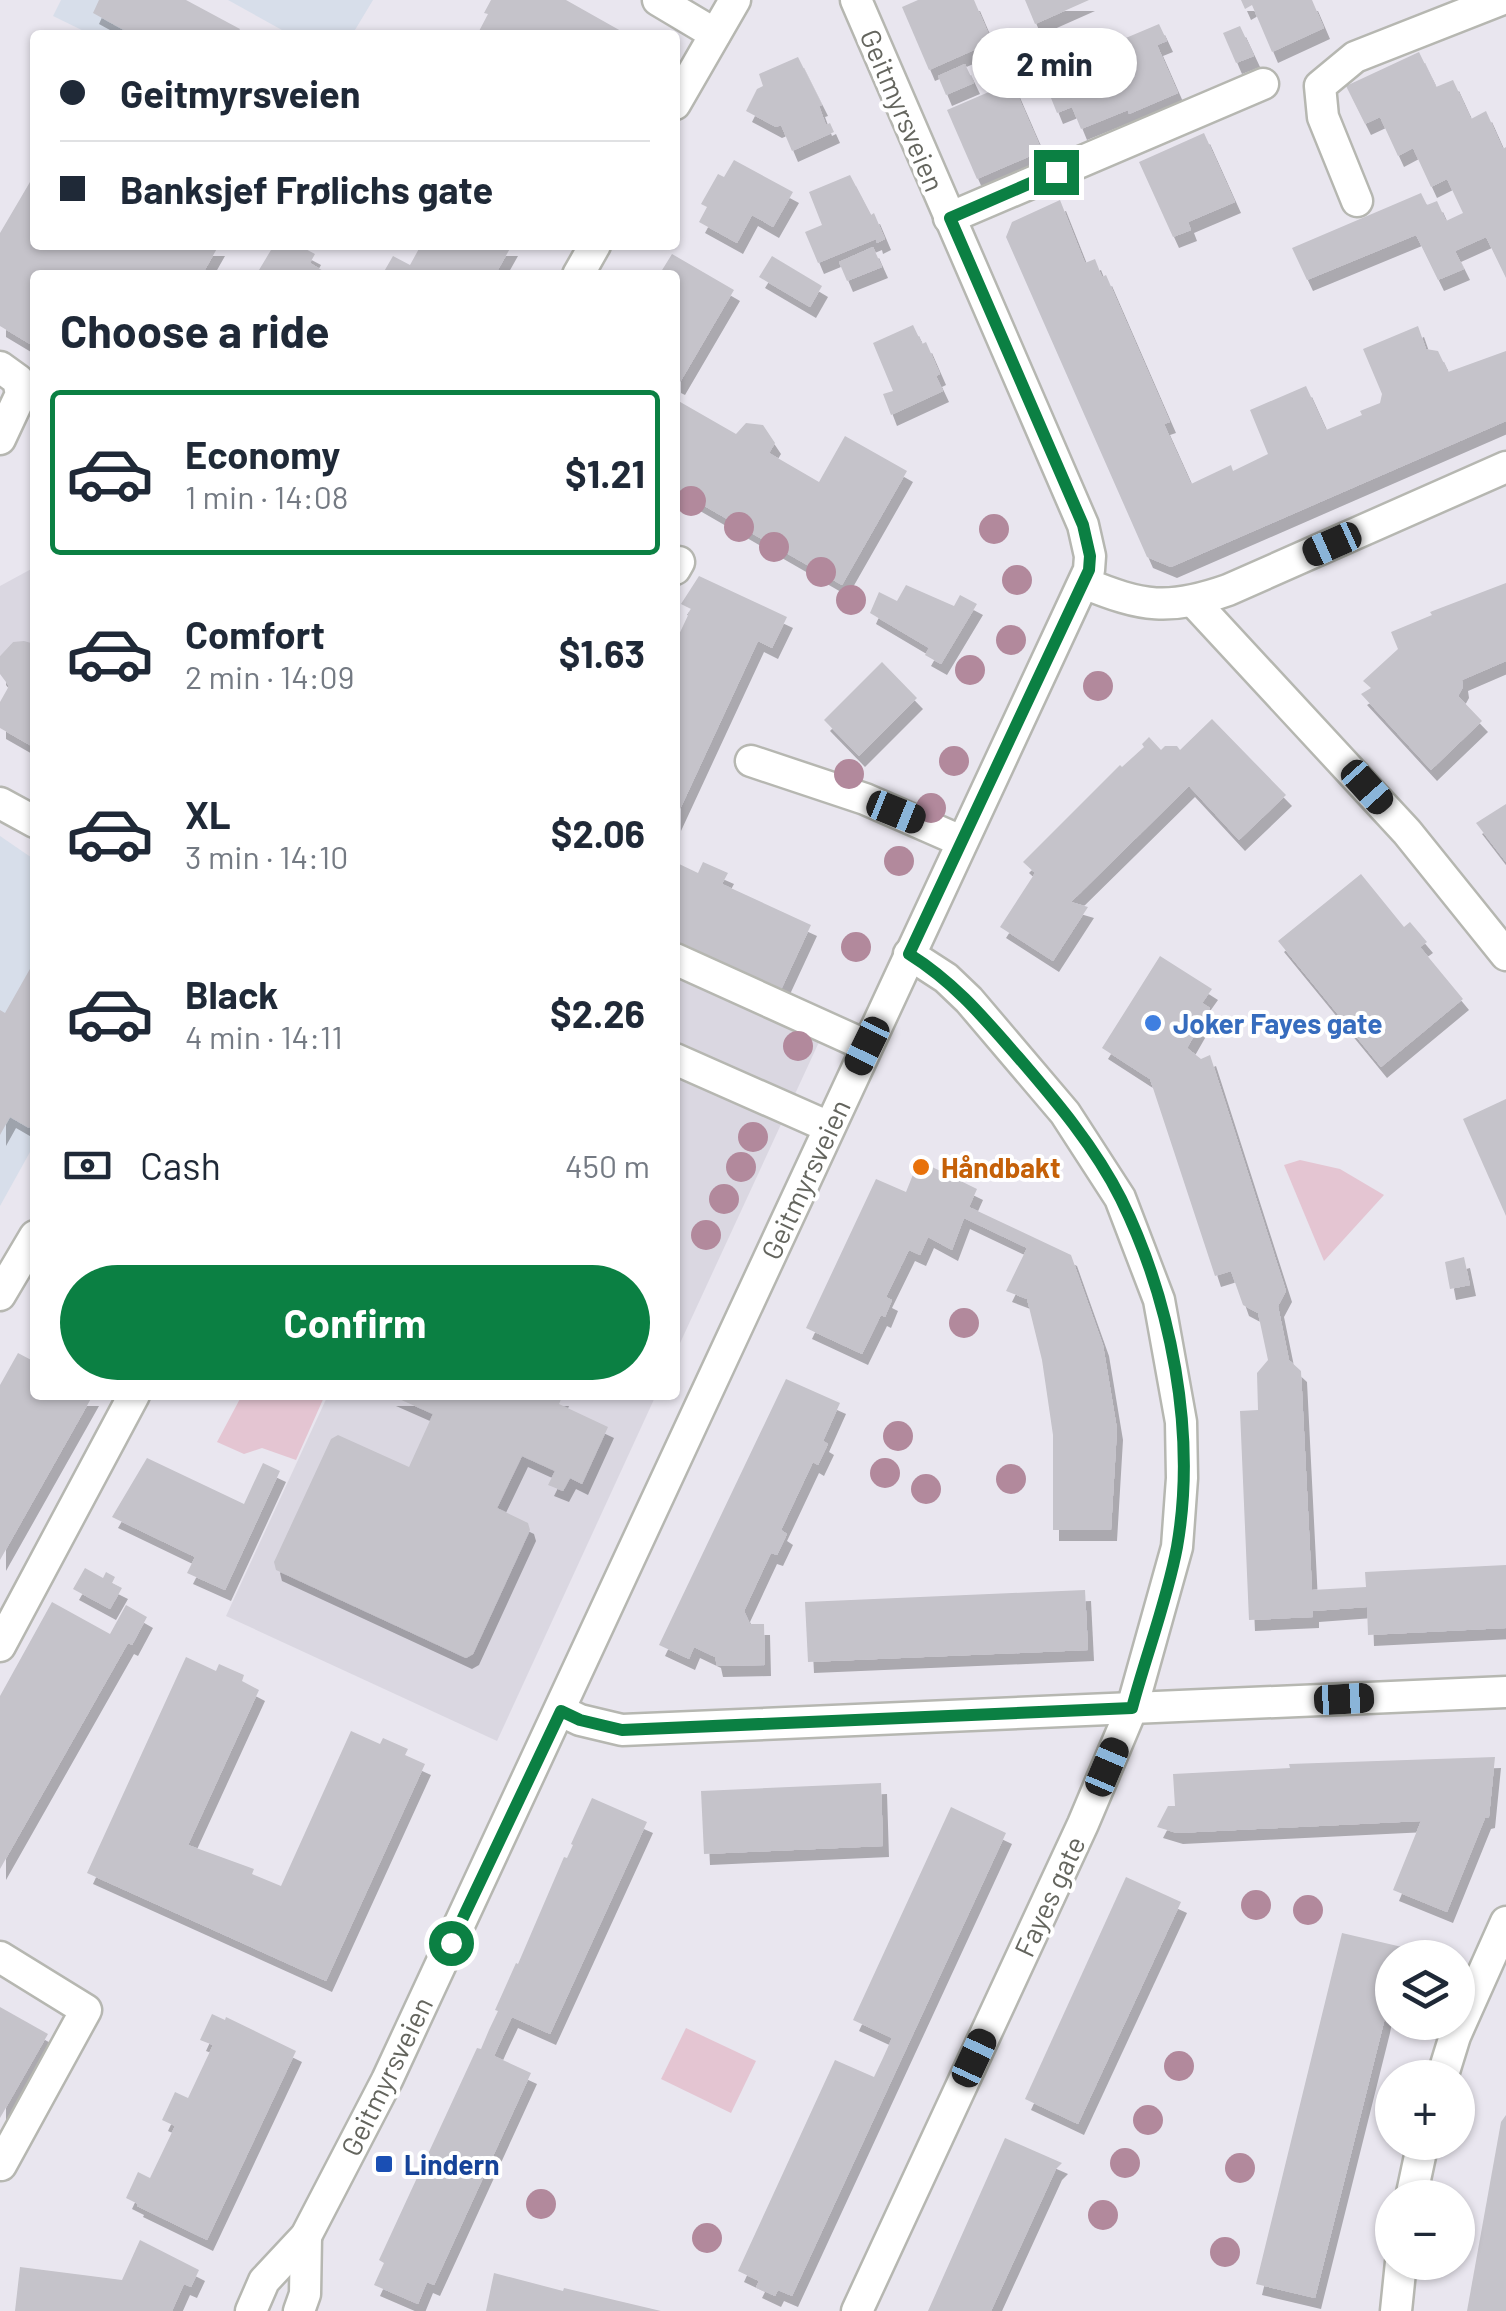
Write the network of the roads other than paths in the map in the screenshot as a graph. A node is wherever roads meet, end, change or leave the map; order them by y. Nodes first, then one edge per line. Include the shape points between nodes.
1 (658, 0) edge
2 (735, 0) edge
3 (1500, 0) edge
4 (866, 3) edge
5 (715, 34) junction
6 (1263, 84) dead end
7 (680, 95) edge
8 (1356, 201) dead end
9 (950, 218) junction
10 (0, 367) edge
11 (0, 439) edge
12 (1506, 467) edge
13 (1084, 583) junction
14 (1194, 602) junction
15 (752, 762) dead end
16 (0, 803) edge
17 (30, 819) edge
18 (962, 841) junction
19 (909, 954) junction
20 (1506, 955) edge
21 (680, 961) edge
22 (867, 1046) junction
23 (680, 1061) edge
24 (829, 1127) junction
25 (30, 1249) edge
26 (16, 1285) edge
27 (131, 1400) edge
28 (0, 1646) edge
29 (1506, 1692) edge
30 (1132, 1708) junction
31 (561, 1711) junction
32 (1506, 1922) edge
33 (0, 1957) edge
34 (1448, 2060) edge
35 (1, 2165) edge
36 (306, 2236) junction
37 (1399, 2280) edge
38 (251, 2311) edge
39 (299, 2311) edge
40 (858, 2311) edge
41 (1396, 2311) edge

1 - 5 street
2 - 5 street
3 - 8 street via 1355,58 1320,86 1323,117
4 - 9 street, Geitmyrsveien
5 - 7 street
6 - 9 street
9 - 13 street, Geitmyrsveien via 1083,525 1090,556
10 - 11 street via 18,380 21,394
12 - 14 street
13 - 14 street via 1158,605
13 - 18 street, Geitmyrsveien
14 - 20 street via 1407,832
15 - 18 street via 865,798
16 - 17 street
18 - 19 street, Geitmyrsveien
19 - 22 street, Geitmyrsveien
19 - 30 street, Fayes gate via 969,1000 1065,1113 1120,1198 1160,1300 1181,1422 1182,1478 1177,1547
21 - 22 street
22 - 24 street, Geitmyrsveien
23 - 24 street
24 - 31 street, Geitmyrsveien
25 - 26 street
27 - 28 street
29 - 30 street
30 - 31 street via 622,1730
30 - 40 street, Fayes gate
31 - 36 street, Geitmyrsveien
32 - 34 street
33 - 35 street via 86,2010
36 - 38 street, Geitmyrsveien via 264,2281
36 - 39 street, Geitmyrsveien
37 - 41 street

